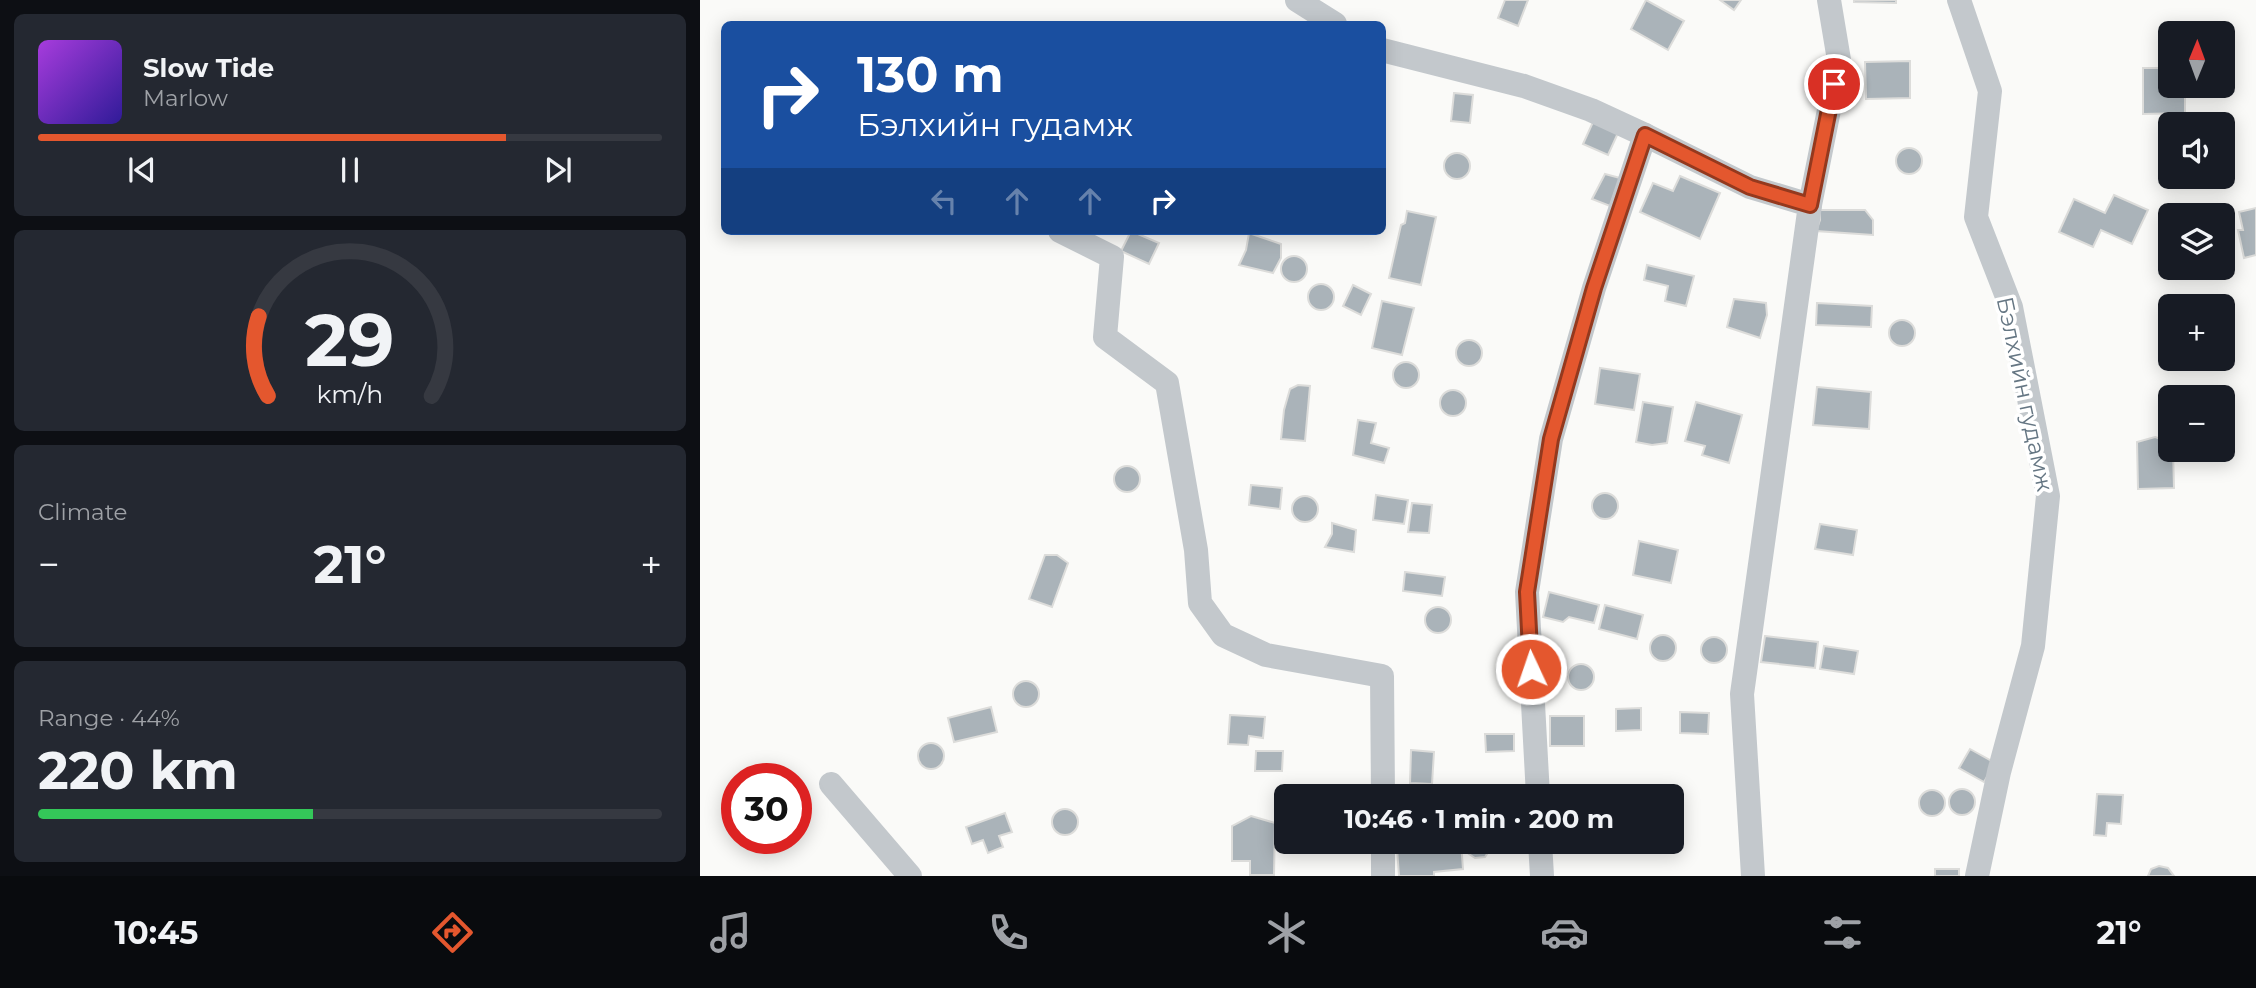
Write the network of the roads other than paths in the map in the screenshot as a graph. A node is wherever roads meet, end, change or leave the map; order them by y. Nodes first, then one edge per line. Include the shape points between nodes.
1 (1297, 0) edge
2 (1829, 0) edge
3 (1959, 0) edge
4 (1330, 21) edge
5 (1386, 51) edge
6 (1645, 135) junction
7 (1810, 205) junction
8 (1068, 235) edge
9 (831, 784) dead end
10 (1383, 784) edge
11 (1537, 784) edge
12 (1383, 854) edge
13 (1541, 854) edge
14 (910, 876) edge
15 (1383, 876) edge
16 (1542, 876) edge
17 (1753, 876) edge
18 (1977, 876) edge

1 - 4 street
2 - 7 street via 1839,60
3 - 18 street, Бэлхийн гудамж via 1990,91 1976,217 2011,307 2048,496 2034,646 1999,772
5 - 6 street via 1524,86
6 - 7 street via 1750,187
6 - 11 street via 1594,288 1551,439 1527,592
7 - 17 street via 1742,694
8 - 10 street via 1112,257 1105,337 1167,383 1196,550 1200,603 1223,635 1266,655 1382,676
9 - 14 street
12 - 15 street
13 - 16 street

